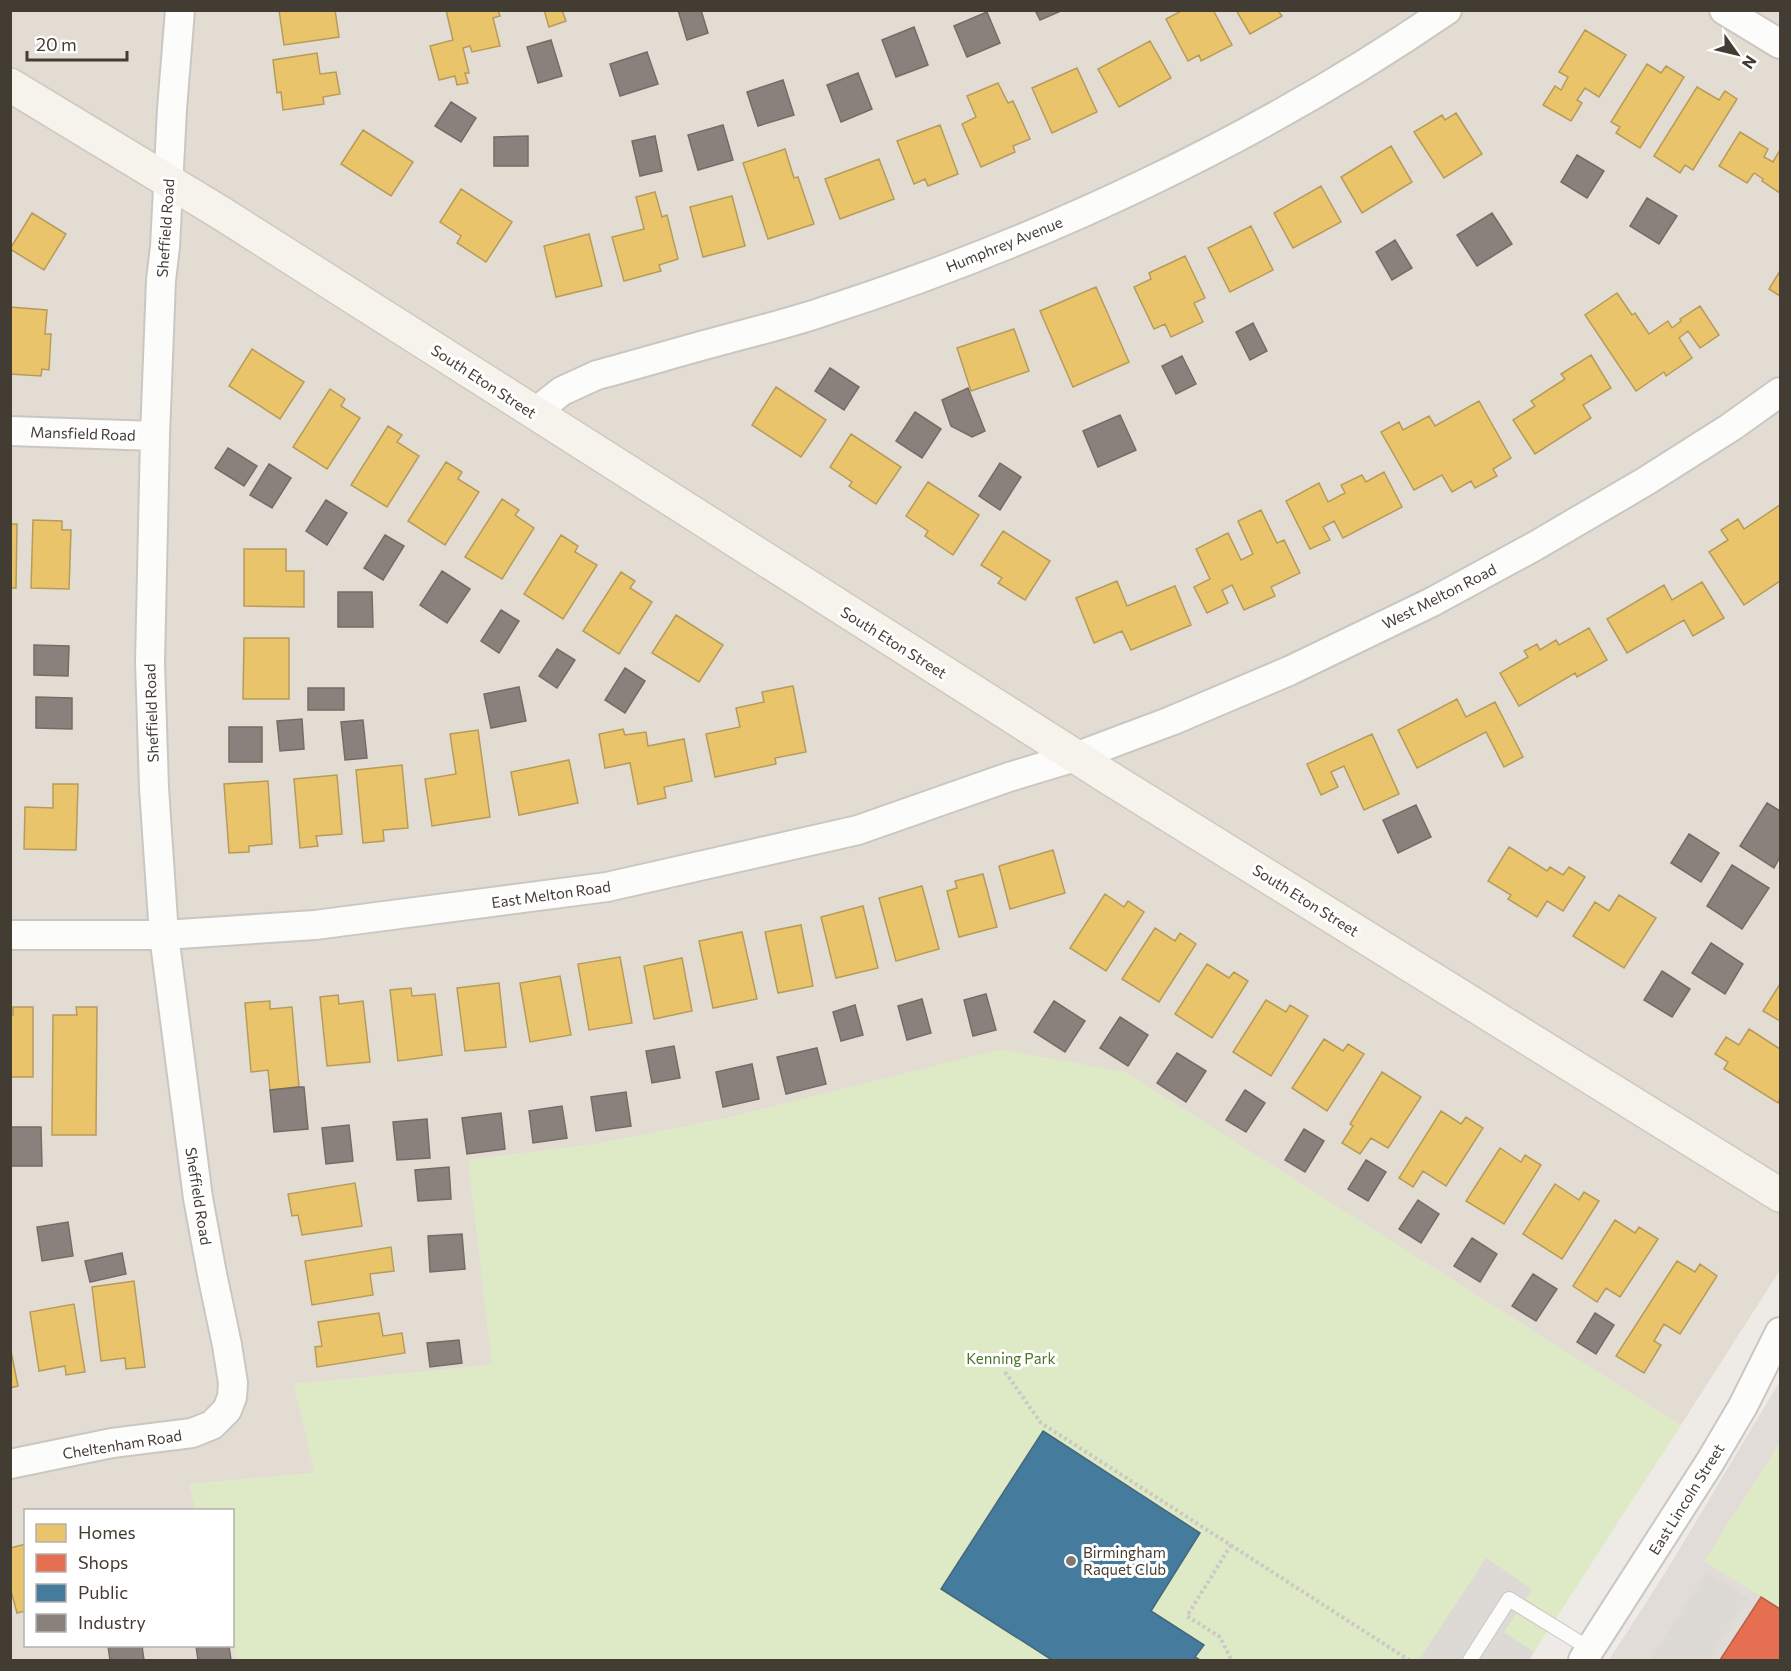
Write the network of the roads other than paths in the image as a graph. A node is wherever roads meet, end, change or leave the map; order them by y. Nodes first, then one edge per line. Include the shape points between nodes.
1 (180, 10) edge
2 (1447, 10) edge
3 (1724, 10) edge
4 (1780, 44) edge
5 (10, 85) edge
6 (168, 182) junction
7 (1780, 392) edge
8 (534, 414) junction
9 (10, 431) edge
10 (155, 436) junction
11 (1076, 756) junction
12 (10, 935) edge
13 (164, 935) junction
14 (1780, 1195) edge
15 (1780, 1332) edge
16 (227, 1410) joint
17 (10, 1464) edge
18 (1587, 1655) edge
19 (1470, 1660) edge

1 - 6 street, Sheffield Road
2 - 8 street, Humphrey Avenue via 1300,103 1115,198 1005,245 821,313 597,375 562,392
3 - 4 street
5 - 6 street, South Eton Street
6 - 8 street, South Eton Street
6 - 10 street, Sheffield Road
7 - 11 street, West Melton Road via 1646,481 1432,602 1290,670
8 - 11 street, South Eton Street
9 - 10 street, Mansfield Road
10 - 13 street, Sheffield Road via 150,663
11 - 13 street, East Melton Road via 858,830 607,887 315,925
11 - 14 street, South Eton Street
12 - 13 street, East Melton Road
13 - 16 street, Sheffield Road via 198,1198 233,1383
15 - 18 street, East Lincoln Street via 1710,1462
16 - 17 street, Cheltenham Road via 212,1425 192,1433 112,1443
18 - 19 lane via 1509,1599

